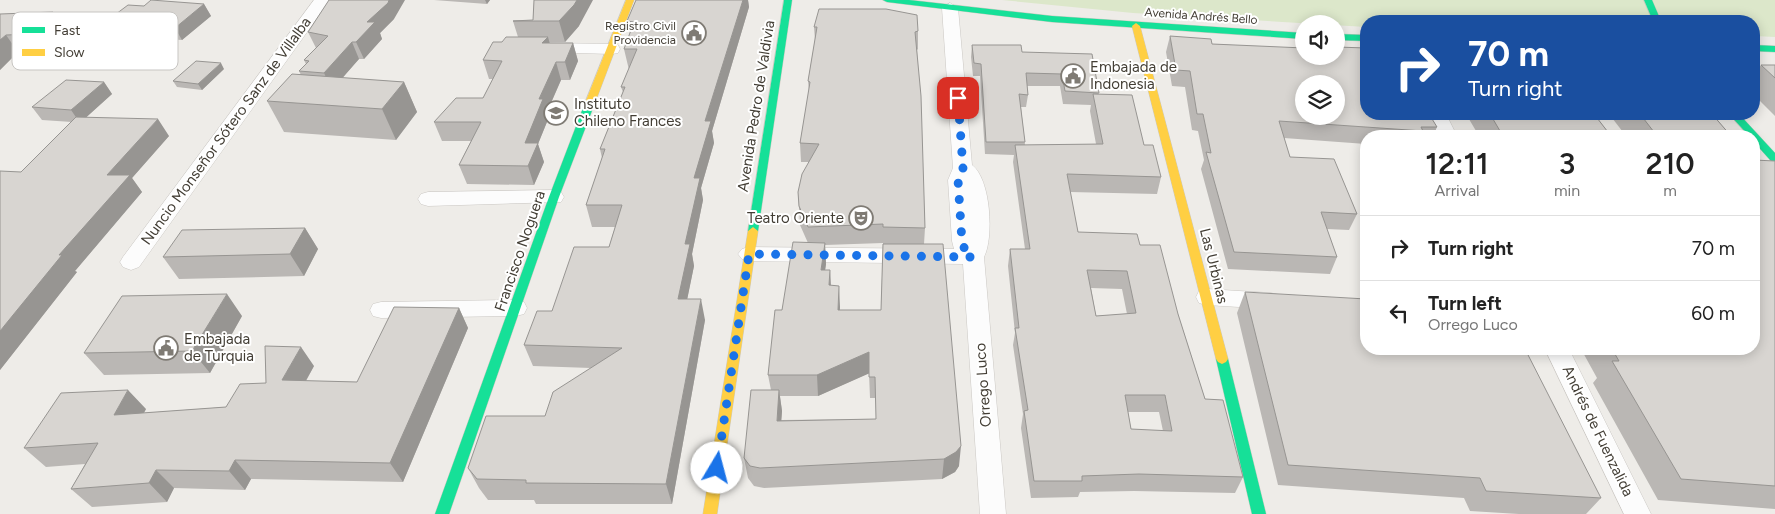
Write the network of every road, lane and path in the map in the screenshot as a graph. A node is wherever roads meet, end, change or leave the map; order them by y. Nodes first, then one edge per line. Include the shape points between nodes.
1 (322, 0) edge
2 (630, 0) edge
3 (788, 0) edge
4 (887, 0) edge
5 (1648, 0) edge
6 (950, 8) junction
7 (1654, 15) edge
8 (1136, 26) junction
9 (1295, 35) edge
10 (1345, 37) edge
11 (1360, 38) edge
12 (533, 48) edge
13 (1760, 48) edge
14 (612, 49) junction
15 (1775, 49) edge
16 (1739, 120) edge
17 (1749, 130) edge
18 (1760, 143) edge
19 (1775, 159) edge
20 (1760, 164) edge
21 (1775, 165) edge
22 (963, 168) joint
23 (554, 197) junction
24 (428, 199) dead end
25 (749, 254) junction
26 (973, 257) junction
27 (131, 262) dead end
28 (1207, 297) junction
29 (1295, 303) edge
30 (516, 308) junction
31 (381, 310) dead end
32 (1560, 355) edge
33 (442, 514) edge
34 (710, 514) edge
35 (993, 514) edge
36 (1259, 514) edge
37 (1638, 514) edge

1 - 27 street, Nuncio Monseñor Sótero Sanz de Villalba
2 - 14 street, Francisco Noguera
3 - 25 street, Avenida Pedro de Valdivia
4 - 6 street, Avenida Andrés Bello
5 - 7 street
6 - 8 street, Avenida Andrés Bello
6 - 22 street, Orrego Luco
8 - 9 street, Avenida Andrés Bello
8 - 28 street, Las Urbinas
10 - 11 street
12 - 14 street
13 - 15 street
14 - 23 street, Francisco Noguera
16 - 17 street
18 - 19 street
20 - 21 street
22 - 26 street, Orrego Luco via 958,180 962,242
23 - 24 street
23 - 30 street, Francisco Noguera
25 - 26 street
25 - 34 street, Avenida Pedro de Valdivia
26 - 35 street, Orrego Luco
28 - 29 street
28 - 36 street, Las Urbinas
30 - 31 street
30 - 33 street, Francisco Noguera
32 - 37 street, Andrés de Fuenzalida

